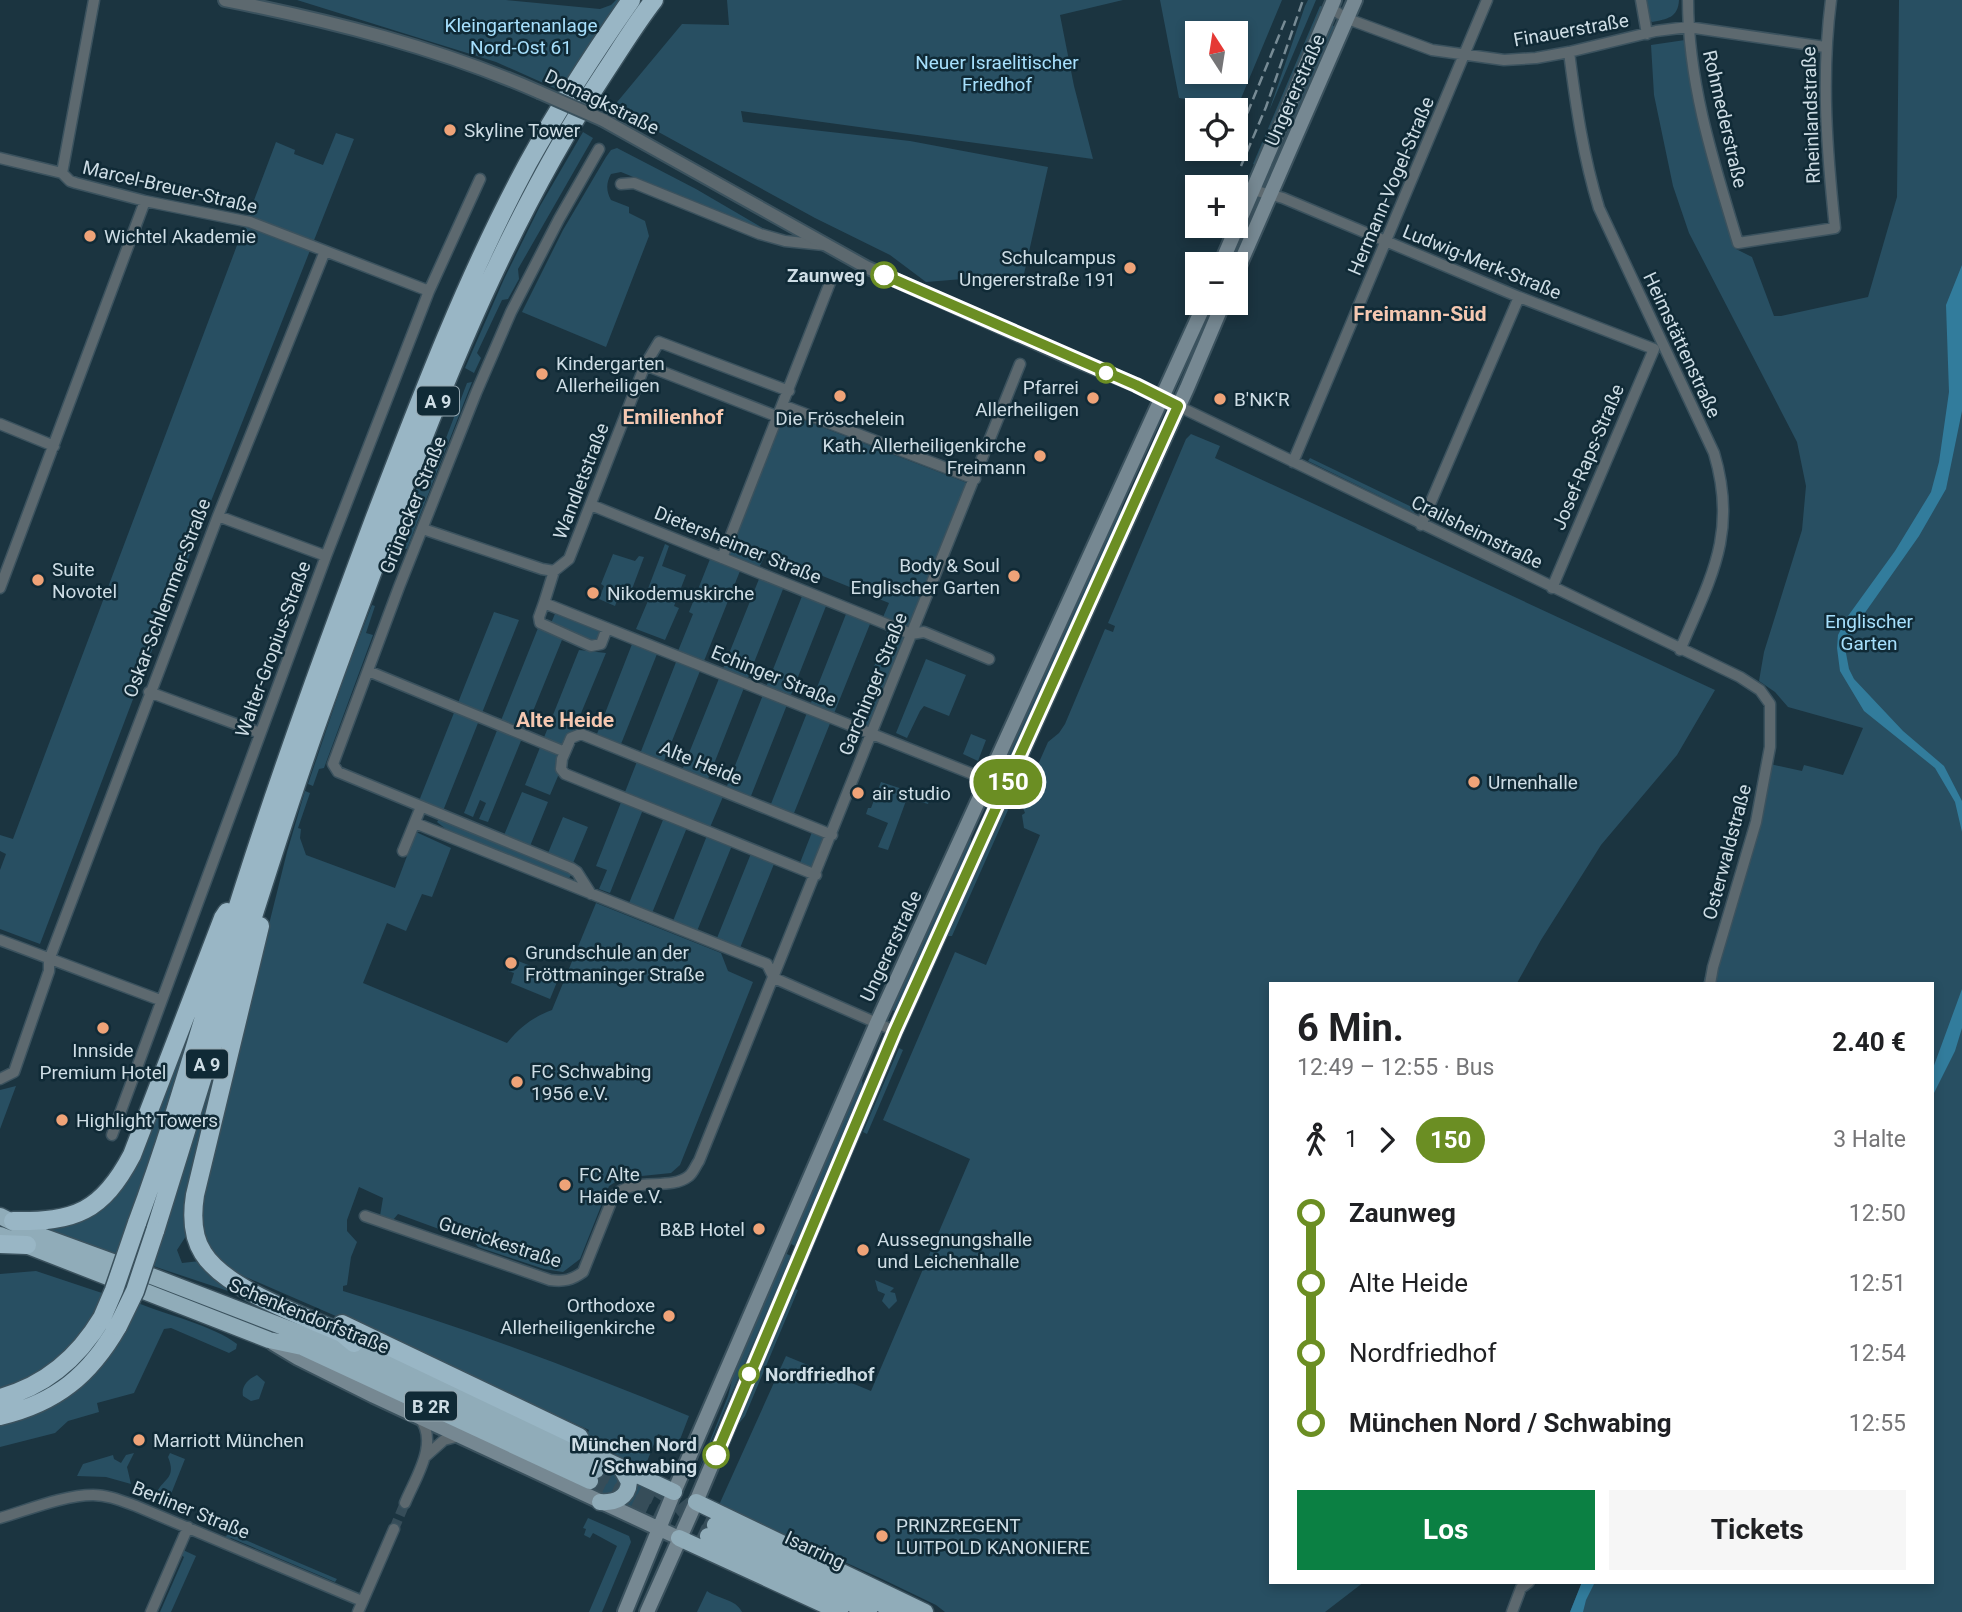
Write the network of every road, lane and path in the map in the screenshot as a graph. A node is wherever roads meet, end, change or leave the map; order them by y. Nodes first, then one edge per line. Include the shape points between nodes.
1 (94, 0) edge
2 (225, 0) edge
3 (631, 0) edge
4 (654, 0) edge
5 (1356, 0) edge
6 (1487, 0) edge
7 (1641, 0) edge
8 (1688, 0) edge
9 (1831, 0) edge
10 (1332, 4) edge
11 (1348, 19) junction
12 (1688, 27) junction
13 (1647, 34) junction
14 (1825, 47) junction
15 (1569, 52) junction
16 (1464, 55) junction
17 (599, 149) dead end
18 (0, 158) edge
19 (62, 173) junction
20 (480, 180) dead end
21 (621, 184) dead end
22 (1253, 190) junction
23 (1269, 194) junction
24 (145, 201) junction
25 (1835, 228) joint
26 (1387, 242) junction
27 (825, 245) junction
28 (325, 251) junction
29 (1226, 252) edge
30 (1245, 252) edge
31 (831, 280) dead end
32 (429, 291) junction
33 (1519, 297) junction
34 (1200, 315) edge
35 (1218, 315) edge
36 (1659, 347) junction
37 (645, 365) junction
38 (1020, 365) dead end
39 (789, 391) junction
40 (1163, 399) junction
41 (782, 405) junction
42 (1178, 406) junction
43 (776, 416) junction
44 (0, 424) edge
45 (54, 446) junction
46 (1293, 462) junction
47 (975, 479) junction
48 (591, 505) junction
49 (218, 516) junction
50 (1421, 525) junction
51 (423, 529) junction
52 (326, 556) junction
53 (722, 558) junction
54 (554, 571) junction
55 (0, 588) edge
56 (1552, 588) junction
57 (544, 603) junction
58 (607, 628) junction
59 (912, 634) junction
60 (1679, 650) junction
61 (989, 659) dead end
62 (368, 671) junction
63 (1760, 690) joint
64 (149, 692) junction
65 (260, 733) junction
66 (872, 734) junction
67 (565, 752) junction
68 (989, 780) junction
69 (1005, 787) junction
70 (421, 807) junction
71 (415, 823) junction
72 (832, 835) junction
73 (403, 851) dead end
74 (816, 875) junction
75 (251, 893) junction
76 (591, 894) junction
77 (0, 940) edge
78 (49, 960) junction
79 (774, 978) junction
80 (1710, 982) edge
81 (160, 1000) junction
82 (877, 1023) junction
83 (895, 1031) junction
84 (0, 1079) edge
85 (112, 1135) dead end
86 (365, 1216) dead end
87 (7, 1218) edge
88 (0, 1235) edge
89 (0, 1244) edge
90 (27, 1245) junction
91 (155, 1277) junction
92 (231, 1278) junction
93 (269, 1340) junction
94 (355, 1343) junction
95 (0, 1398) edge
96 (0, 1416) edge
97 (419, 1417) junction
98 (460, 1436) junction
99 (579, 1437) dead end
100 (425, 1456) junction
101 (621, 1468) junction
102 (674, 1492) junction
103 (600, 1502) junction
104 (695, 1502) junction
105 (405, 1503) tunnel mouth
106 (0, 1518) edge
107 (188, 1527) junction
108 (394, 1529) tunnel mouth
109 (660, 1530) junction
110 (679, 1538) junction
111 (1526, 1584) edge
112 (362, 1601) junction
113 (151, 1612) edge
114 (358, 1612) edge
115 (625, 1612) edge
116 (647, 1612) edge
117 (840, 1612) edge
118 (869, 1612) edge
119 (898, 1612) edge
120 (925, 1612) edge
121 (1512, 1612) edge

1 - 19 street
2 - 27 street, Domagkstraße, bridge via 375,34 540,92 607,123
3 - 75 highway, A 9 via 554,118 472,278 321,660
4 - 75 highway, A 9 via 570,125 521,215 468,330
5 - 11 main road, Ungererstraße
6 - 16 street, Hermann-Vogel-Straße
7 - 13 street
8 - 12 street, Rohmederstraße
9 - 14 street, Rheinlandstraße
10 - 11 street, Finauerstraße
10 - 22 main road, Ungererstraße
11 - 16 street, Finauerstraße via 1433,50
11 - 23 main road, Ungererstraße
12 - 13 street, Finauerstraße
12 - 14 street, Finauerstraße
12 - 25 street, Rohmederstraße via 1710,151 1738,243
13 - 15 street, Finauerstraße
14 - 25 street, Rheinlandstraße via 1826,138
15 - 16 street, Finauerstraße via 1504,60
15 - 36 street, Heimstättenstraße via 1586,167
16 - 26 street, Hermann-Vogel-Straße
17 - 51 street, Grünecker Straße via 506,324
18 - 19 street, Marcel-Breuer-Straße
19 - 24 street, Marcel-Breuer-Straße via 69,181
20 - 32 street, Walter-Gropius-Straße
21 - 27 street, Domagkstraße via 634,183 760,234
22 - 23 street, Ludwig-Merk-Straße
22 - 29 main road, Ungererstraße
23 - 26 street, Ludwig-Merk-Straße
23 - 30 main road, Ungererstraße
24 - 28 street, Marcel-Breuer-Straße via 250,222
24 - 45 street
26 - 33 street, Ludwig-Merk-Straße
26 - 46 street, Hermann-Vogel-Straße
27 - 40 street, Domagkstraße
28 - 32 street, Marcel-Breuer-Straße
28 - 49 street, Oskar-Schlemmer-Straße
31 - 39 street
32 - 52 street, Walter-Gropius-Straße
33 - 36 street, Ludwig-Merk-Straße
33 - 50 street
34 - 40 main road, Ungererstraße
35 - 42 main road, Ungererstraße
36 - 56 street, Josef-Raps-Straße via 1640,380
36 - 60 street, Heimstättenstraße via 1714,453 1724,500 1724,526 1711,576
37 - 39 street via 659,342
37 - 43 street
37 - 48 street, Wandletstraße
38 - 47 street, Garchinger Straße
39 - 41 street
40 - 42 street, Domagkstraße
40 - 68 main road, Ungererstraße
41 - 43 street
41 - 47 street
42 - 46 street, Crailsheimstraße
42 - 69 main road, Ungererstraße
43 - 53 street
44 - 45 street
45 - 55 street
46 - 50 street, Crailsheimstraße
47 - 59 street, Garchinger Straße
48 - 53 street, Dietersheimer Straße
48 - 54 street, Wandletstraße via 569,559
49 - 52 street
49 - 64 street, Oskar-Schlemmer-Straße
50 - 56 street, Crailsheimstraße
51 - 54 street
51 - 62 street, Grünecker Straße
52 - 65 street, Walter-Gropius-Straße
53 - 59 street, Dietersheimer Straße
54 - 57 street, Wandletstraße
56 - 60 street, Crailsheimstraße
57 - 58 street, Echinger Straße
57 - 58 street via 540,623 591,646 601,644
58 - 66 street, Echinger Straße
59 - 61 street, Dietersheimer Straße via 924,632
59 - 66 street, Garchinger Straße
60 - 63 street, Crailsheimstraße
62 - 67 street
62 - 70 street, Grünecker Straße via 334,768
63 - 80 street, Osterwaldstraße via 1770,704 1770,747 1756,822
64 - 65 street
64 - 78 street, Oskar-Schlemmer-Straße
65 - 81 street, Walter-Gropius-Straße
66 - 68 street, Echinger Straße
66 - 72 street, Garchinger Straße
67 - 72 street, Alte Heide via 571,737 581,734
67 - 74 street via 561,769 565,774
68 - 69 street, Echinger Straße
68 - 82 main road, Ungererstraße
69 - 83 main road, Ungererstraße
70 - 71 street
70 - 76 street via 571,868
71 - 73 street
71 - 76 street
72 - 74 street, Garchinger Straße
74 - 79 street, Garchinger Straße
75 - 87 highway, A 9 via 223,918 132,1156 115,1186 96,1203 68,1216 54,1220
75 - 92 highway via 262,914 194,1205 195,1234 203,1253
75 - 95 highway, bridge via 102,1318 64,1365 33,1386
75 - 96 highway, A 9, bridge via 135,1291 95,1362 43,1402
76 - 79 street via 767,964
77 - 78 street
78 - 81 street
78 - 84 street, Oskar-Schlemmer-Straße via 14,1072
79 - 82 street
79 - 86 street, Guerickestraße via 690,1175 619,1190 583,1272 573,1279 550,1280
81 - 85 street, Walter-Gropius-Straße
82 - 83 street
82 - 102 main road, Ungererstraße
83 - 104 main road, Ungererstraße
87 - 91 highway, Schenkendorfstraße / B 2R via 36,1234
88 - 90 highway, Schenkendorfstraße / B 2R
89 - 90 highway
90 - 93 highway, Schenkendorfstraße / B 2R
91 - 93 highway, Schenkendorfstraße / B 2R via 324,1343 593,1476 302,1347
91 - 94 highway via 183,1279
92 - 94 highway via 240,1287
92 - 99 highway via 368,1336
93 - 97 main road
94 - 101 highway
97 - 98 main road
97 - 100 street via 427,1432
98 - 100 street via 444,1440
98 - 103 main road
100 - 105 street
101 - 102 highway
101 - 103 highway via 629,1482 626,1493 617,1500
102 - 104 main road
102 - 109 main road, Ungererstraße
103 - 109 main road
104 - 110 main road, Ungererstraße
104 - 120 highway
106 - 107 street, Berliner Straße via 92,1495 125,1502
107 - 112 street, Berliner Straße
107 - 113 street
108 - 112 street
109 - 110 main road
109 - 115 main road, Ungererstraße
110 - 116 main road, Ungererstraße
110 - 117 highway
111 - 121 street
112 - 114 street
118 - 119 highway, Isarring via 712,1531

